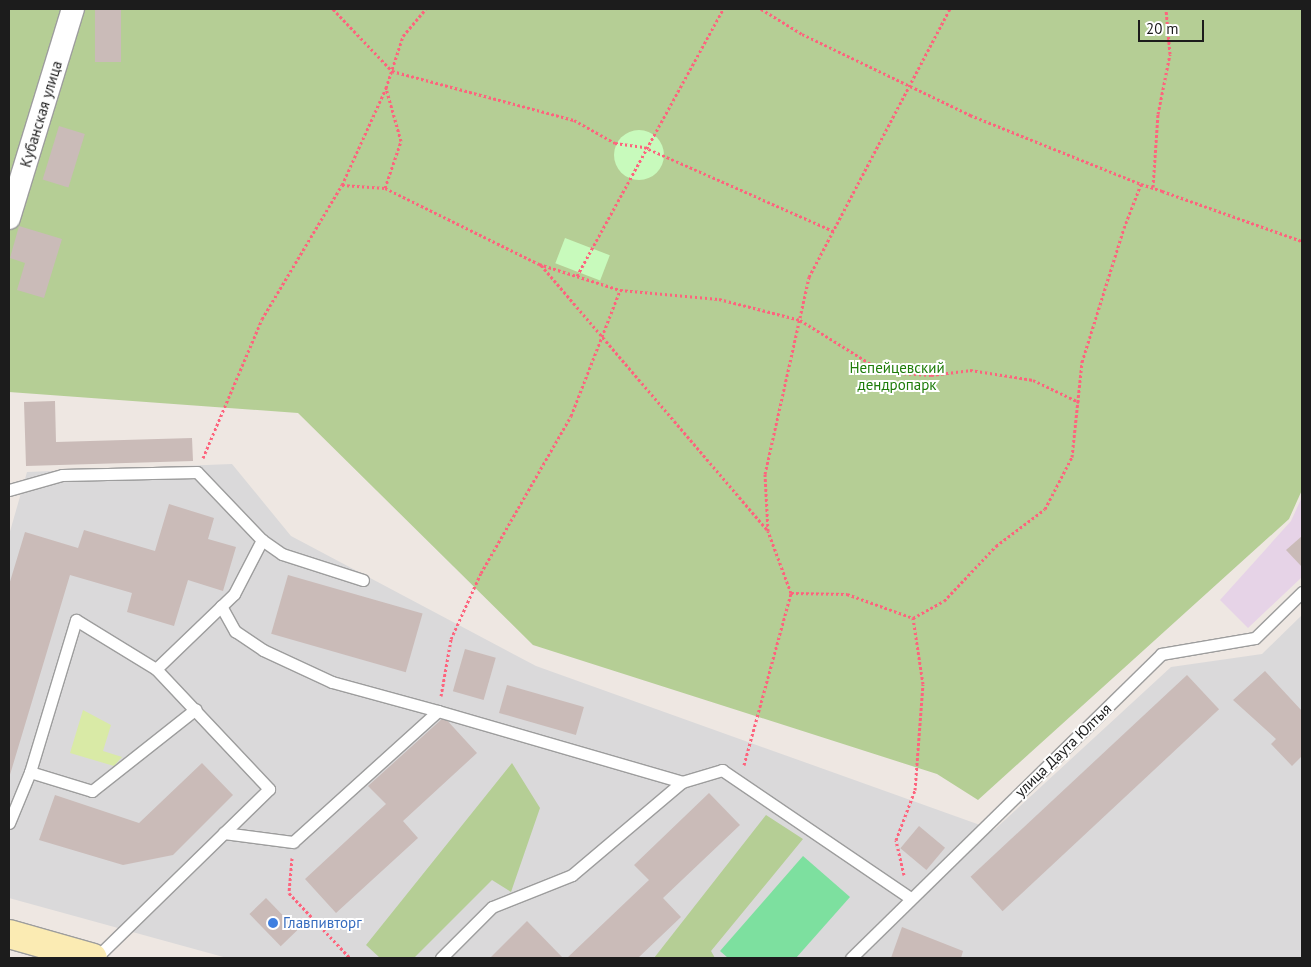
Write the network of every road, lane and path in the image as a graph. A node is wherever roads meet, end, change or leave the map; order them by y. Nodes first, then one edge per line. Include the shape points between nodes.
1 (73, 9) edge
2 (333, 9) edge
3 (426, 9) edge
4 (723, 9) edge
5 (761, 9) edge
6 (950, 9) edge
7 (1166, 9) edge
8 (392, 71) junction
9 (912, 84) junction
10 (386, 88) junction
11 (644, 147) junction
12 (1141, 184) junction
13 (342, 185) junction
14 (385, 188) junction
15 (1153, 188) junction
16 (1163, 191) junction
17 (9, 218) edge
18 (834, 230) junction
19 (1302, 241) edge
20 (539, 264) junction
21 (577, 276) junction
22 (620, 290) junction
23 (800, 320) junction
24 (602, 336) junction
25 (1079, 402) junction
26 (197, 472) junction
27 (9, 490) edge
28 (768, 531) junction
29 (262, 540) junction
30 (363, 580) dead end
31 (1302, 592) edge
32 (791, 593) junction
33 (221, 606) junction
34 (913, 618) junction
35 (156, 668) junction
36 (196, 709) junction
37 (438, 711) junction
38 (30, 772) junction
39 (740, 778) junction
40 (682, 782) junction
41 (9, 823) edge
42 (224, 833) junction
43 (293, 842) junction
44 (910, 898) junction
45 (9, 934) edge
46 (94, 958) edge
47 (350, 958) edge
48 (441, 958) edge
49 (851, 958) edge

1 - 17 street, Кубанская улица
2 - 8 path
3 - 8 path via 403,36
4 - 11 path
5 - 9 path via 802,34
6 - 9 path
7 - 15 path via 1170,54 1158,114
8 - 10 path
8 - 11 path via 574,120 615,144
9 - 12 path via 970,115
9 - 18 path
10 - 13 path
10 - 14 path via 401,141
11 - 18 path
11 - 21 path
12 - 15 path
12 - 16 path
12 - 25 path via 1082,362
13 - 14 path
13 - 26 path via 262,319
14 - 20 path
15 - 16 path
16 - 19 path
18 - 23 path via 809,277
20 - 21 path
20 - 24 path
21 - 22 path
22 - 23 path via 718,299
22 - 24 path
23 - 25 path via 884,372 931,375 970,370 1034,380
23 - 28 path via 765,474
24 - 28 path
24 - 37 path via 570,416 481,573 452,639
25 - 34 path via 1072,457 1045,509 996,546 944,601
26 - 27 lane via 62,475
26 - 29 lane
28 - 32 path
29 - 30 lane via 282,554
29 - 33 lane via 234,594
31 - 44 lane, улица Даута Юлтыя via 1255,638 1161,654
32 - 34 path via 847,594
32 - 39 path
33 - 35 lane
33 - 37 lane via 235,631 263,650 332,682
34 - 44 path via 923,684 917,770 915,790 896,840
35 - 36 lane
35 - 38 lane via 76,620
36 - 38 lane via 92,791
36 - 42 lane via 269,789
37 - 40 lane
37 - 43 lane
38 - 41 lane
39 - 40 lane via 722,770
39 - 44 lane
40 - 48 lane via 572,875 492,907
42 - 43 lane
42 - 46 lane
43 - 47 path via 288,893
44 - 49 lane, улица Даута Юлтыя
45 - 46 street

